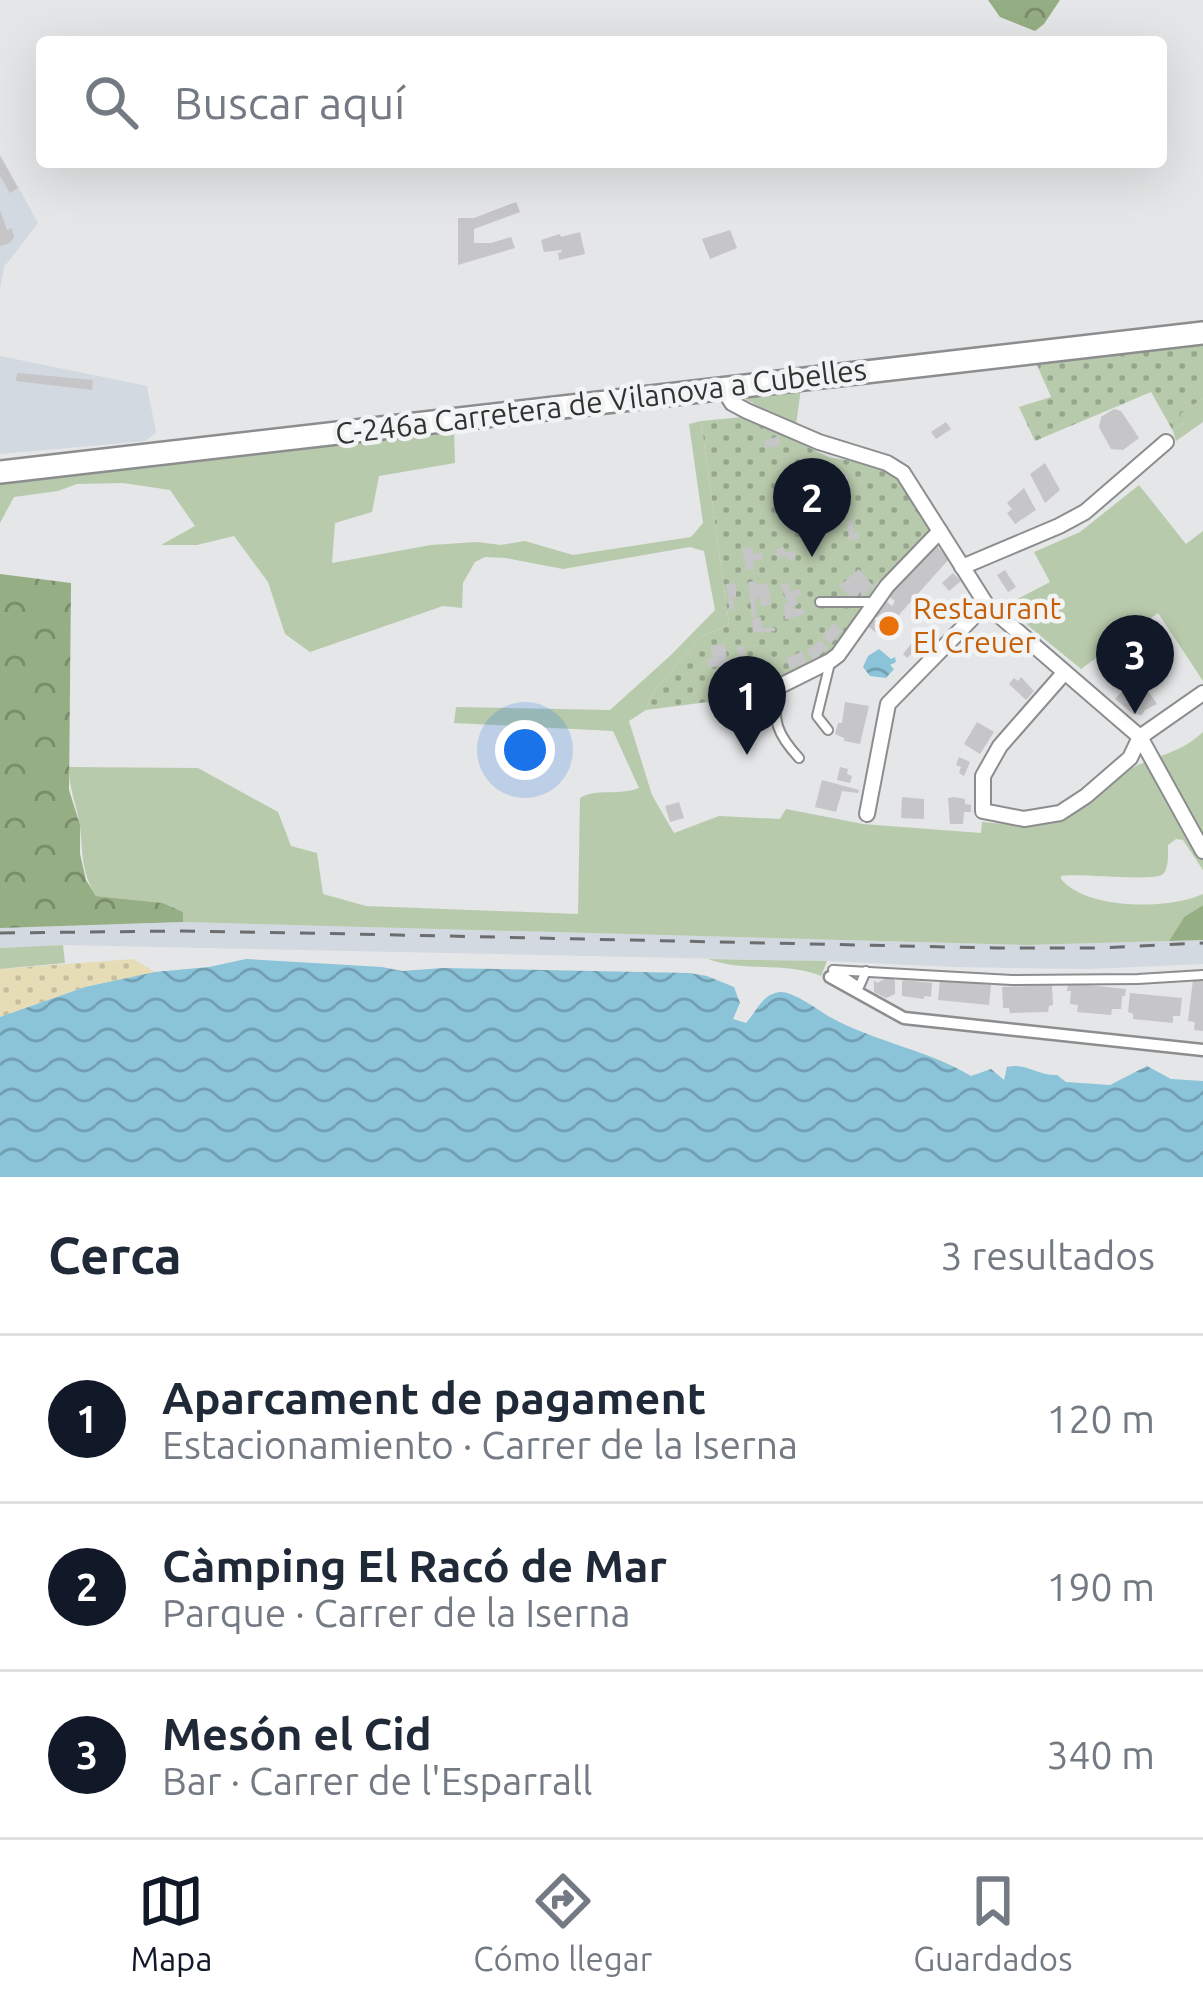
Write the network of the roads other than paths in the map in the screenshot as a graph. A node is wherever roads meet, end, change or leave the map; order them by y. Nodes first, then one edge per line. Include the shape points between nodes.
1 (1203, 333) edge
2 (723, 388) junction
3 (1166, 442) dead end
4 (0, 472) edge
5 (940, 531) junction
6 (962, 567) junction
7 (820, 602) dead end
8 (876, 602) junction
9 (986, 604) junction
10 (830, 661) junction
11 (1064, 673) junction
12 (778, 687) joint
13 (1203, 693) edge
14 (828, 730) dead end
15 (1140, 737) junction
16 (800, 758) dead end
17 (867, 814) dead end
18 (1203, 851) edge
19 (866, 971) junction
20 (831, 974) junction
21 (1203, 974) edge
22 (1203, 1051) edge

1 - 2 main road, C-246a Carretera de Vilanova a Cubelles
2 - 4 main road, C-246a Carretera de Vilanova a Cubelles
2 - 5 street via 747,411 895,467
3 - 6 street via 1084,512
5 - 6 street
5 - 8 street
6 - 9 street
7 - 8 lane
8 - 10 street
9 - 11 street
9 - 17 street via 888,704
10 - 12 street
10 - 14 lane via 817,716
11 - 15 street
11 - 15 street via 1000,746 983,776 983,811 1024,819 1060,813 1130,758
12 - 16 lane via 776,722
13 - 15 street
15 - 18 street
19 - 20 lane
19 - 20 lane via 859,987
19 - 21 lane via 1012,980
20 - 22 street via 904,1018

